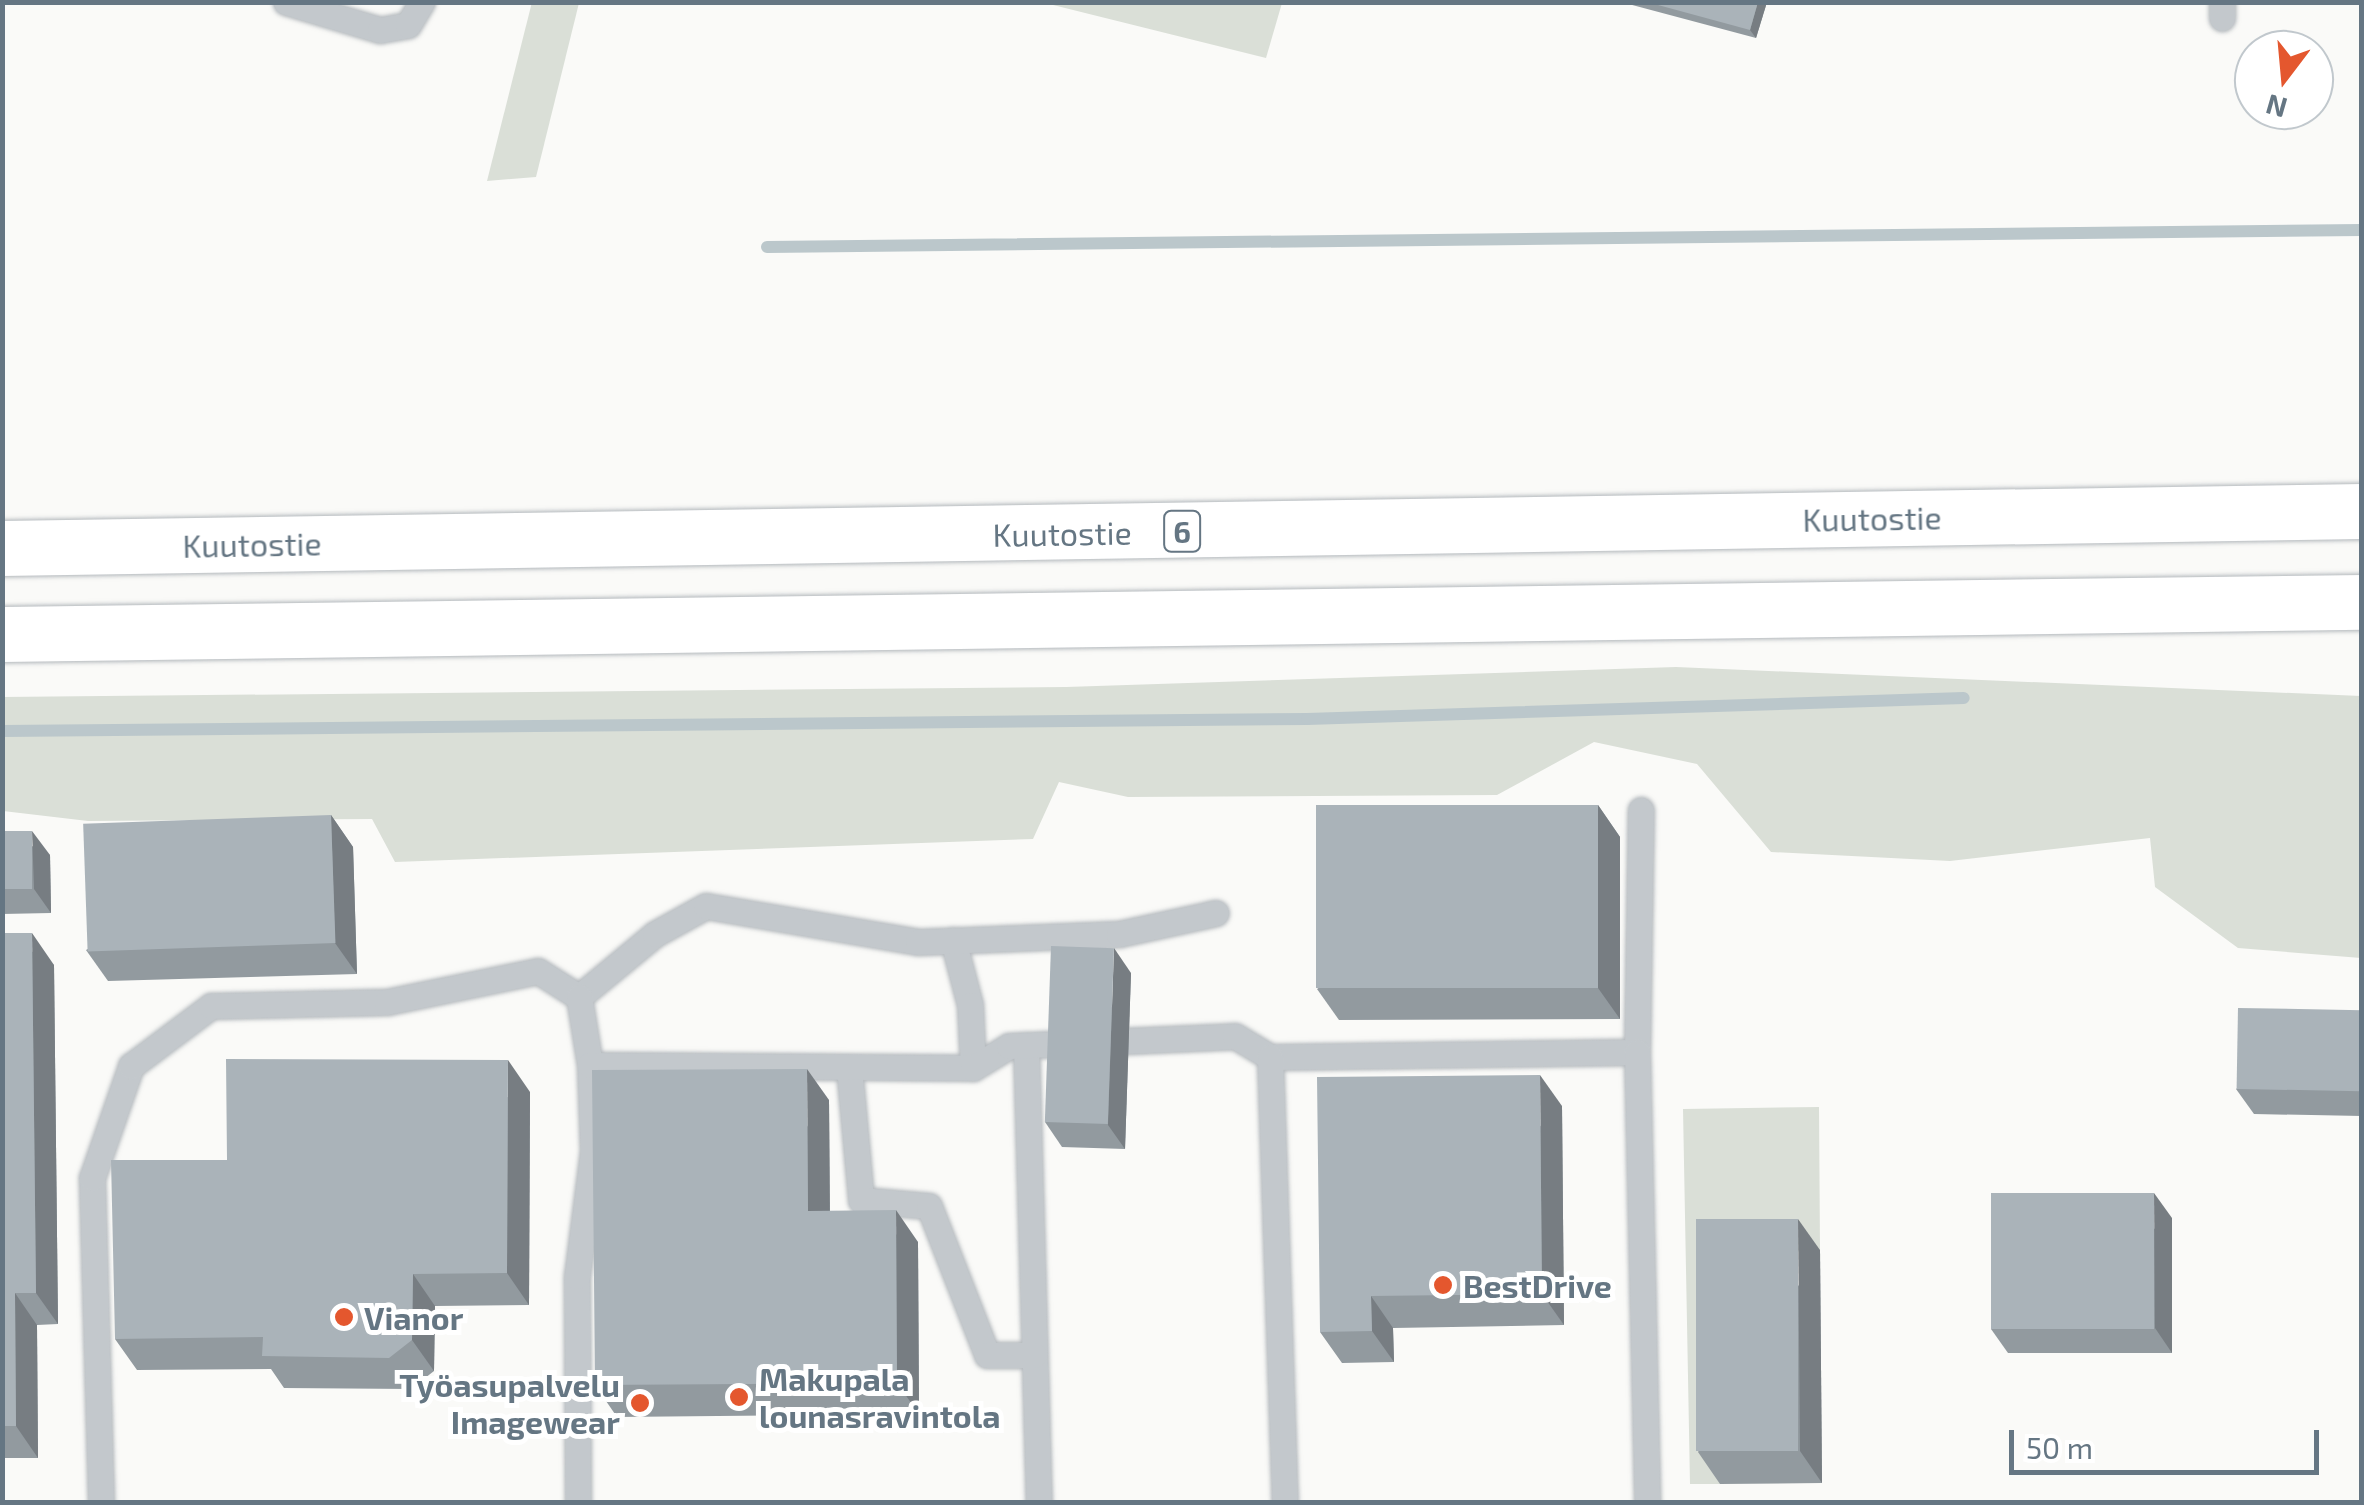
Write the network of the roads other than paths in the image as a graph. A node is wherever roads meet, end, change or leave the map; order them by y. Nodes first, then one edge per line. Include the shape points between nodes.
1 (286, 2) edge
2 (422, 2) edge
3 (2362, 511) edge
4 (2, 548) edge
5 (2362, 602) edge
6 (2, 634) edge
7 (1640, 810) dead end
8 (1216, 913) dead end
9 (952, 940) junction
10 (579, 998) junction
11 (1026, 1045) junction
12 (1637, 1052) junction
13 (1270, 1057) junction
14 (590, 1065) junction
15 (850, 1067) junction
16 (973, 1068) junction
17 (1034, 1355) junction
18 (102, 1502) edge
19 (578, 1502) edge
20 (1039, 1502) edge
21 (1285, 1502) edge
22 (1646, 1502) edge

1 - 2 lane via 380,30 408,25
3 - 4 highway, Kuutostie / 6
5 - 6 highway
7 - 12 lane
8 - 9 lane via 1119,934
9 - 10 lane via 830,930 706,906 655,934
9 - 16 lane via 970,1005
10 - 14 lane
10 - 18 lane via 538,972 387,1002 212,1006 131,1066 92,1178
11 - 13 lane via 1235,1036
11 - 16 lane via 1009,1046
11 - 17 lane
12 - 13 lane
12 - 22 lane
13 - 21 lane
14 - 15 lane
14 - 19 lane via 593,1151 576,1276
15 - 16 lane
15 - 17 lane via 861,1200 930,1206 987,1354
17 - 20 lane

